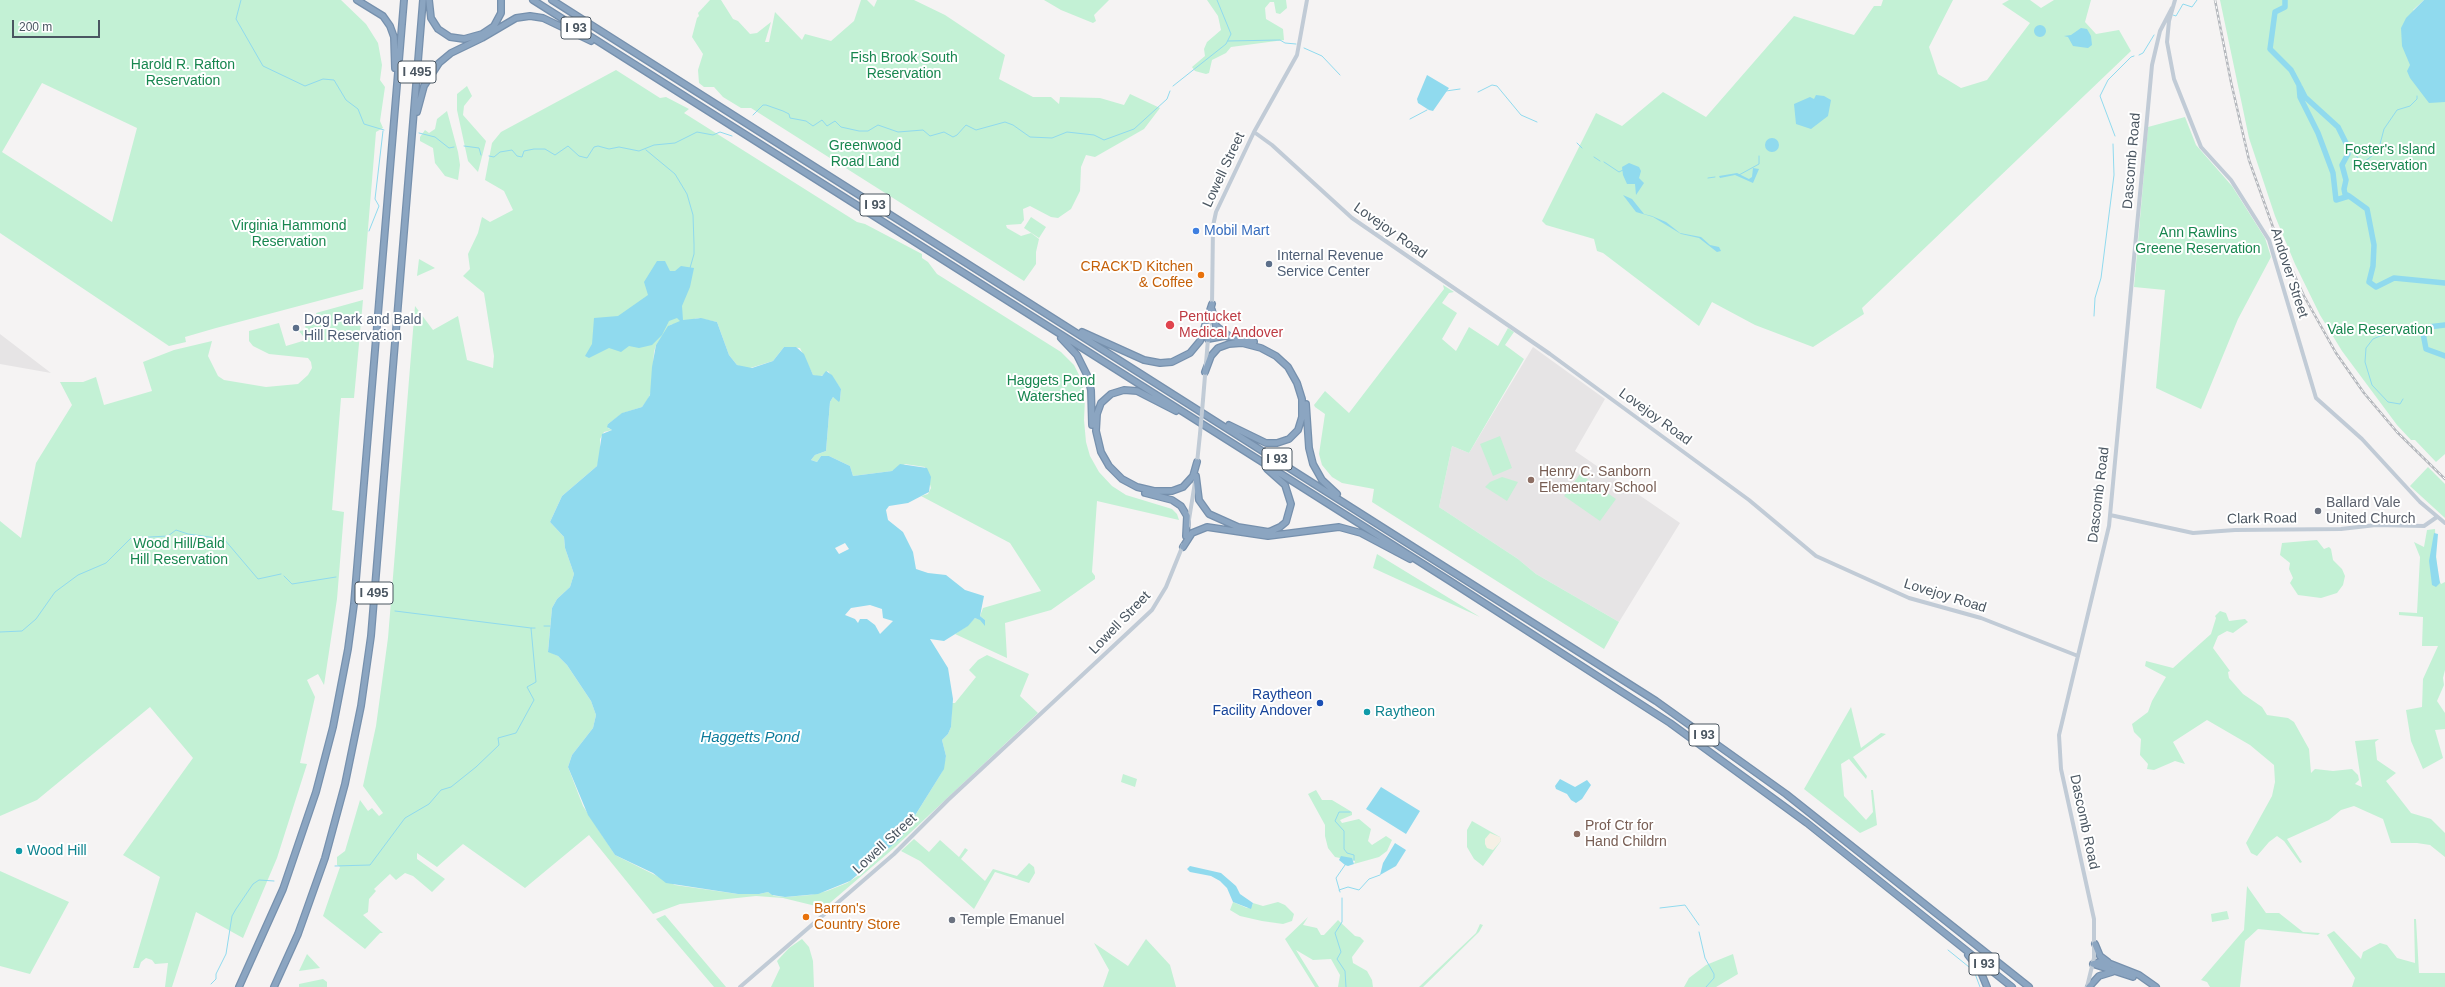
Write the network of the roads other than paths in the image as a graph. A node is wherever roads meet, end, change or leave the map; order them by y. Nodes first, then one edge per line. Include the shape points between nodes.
1 (357, 0) edge
2 (404, 0) edge
3 (423, 0) edge
4 (429, 0) edge
5 (501, 0) edge
6 (533, 0) edge
7 (552, 0) edge
8 (560, 0) edge
9 (1307, 0) edge
10 (2175, 0) edge
11 (2172, 8) junction
12 (589, 23) junction
13 (2168, 32) junction
14 (2157, 42) junction
15 (2168, 43) junction
16 (620, 55) junction
17 (396, 90) junction
18 (1254, 132) junction
19 (411, 145) junction
20 (1212, 304) junction
21 (1057, 320) junction
22 (1043, 324) junction
23 (1232, 337) junction
24 (1208, 339) junction
25 (1205, 372) junction
26 (1194, 407) junction
27 (1214, 432) junction
28 (1236, 445) junction
29 (1197, 462) junction
30 (1196, 476) junction
31 (1359, 512) junction
32 (2110, 515) junction
33 (2437, 517) junction
34 (2445, 523) edge
35 (1186, 536) junction
36 (1183, 548) junction
37 (1450, 581) junction
38 (2078, 656) junction
39 (1955, 942) junction
40 (2095, 944) junction
41 (2093, 964) junction
42 (2112, 964) junction
43 (2115, 972) junction
44 (239, 987) edge
45 (274, 987) edge
46 (740, 987) edge
47 (1987, 987) edge
48 (2012, 987) edge
49 (2029, 987) edge
50 (2088, 987) edge
51 (2150, 987) edge
52 (2156, 987) edge

1 - 17 highway via 383,16 390,26 394,37
2 - 17 highway, I 495
3 - 19 highway, I 495
4 - 5 highway via 431,18 438,29 450,37 464,39 482,34 494,26 501,13
6 - 16 highway, I 93
7 - 12 highway, I 93
8 - 12 highway
9 - 18 main road, Lowell Street via 1297,55
10 - 11 main road, Andover Street
11 - 13 main road, Andover Street
11 - 14 main road, Dascomb Road
12 - 21 highway, I 93
13 - 14 main road
13 - 15 main road, Andover Street
14 - 15 main road
14 - 32 main road, Dascomb Road via 2147,118
15 - 33 main road, Andover Street via 2174,79 2198,142 2231,180 2269,240 2316,398 2362,439
16 - 19 highway via 550,21 530,16 516,18 487,36 451,53 433,70 419,100
16 - 22 highway, I 93
17 - 44 highway, I 495 via 354,604 347,655 333,727 316,792 282,889
18 - 20 main road, Lowell Street via 1214,218
18 - 38 main road, Lovejoy Road via 1272,145 1352,218 1499,317 1576,373 1749,500 1816,556 1909,598 1976,617
19 - 45 highway, I 495 via 371,636 362,706 327,851 298,934
20 - 21 highway via 1206,328 1195,348 1179,359 1164,363 1150,362 1133,356
20 - 23 highway via 1216,326
20 - 24 main road, Lowell Street
21 - 26 highway, I 93
22 - 27 highway, I 93
22 - 35 highway via 1072,348 1084,366 1091,390 1093,439 1103,463 1128,487 1179,504 1187,516
23 - 24 highway via 1218,336
23 - 31 highway via 1268,347 1292,367 1304,392 1309,448 1315,467 1328,486
24 - 25 main road, Lowell Street
25 - 26 highway via 1213,354 1226,345 1246,344 1268,351 1286,365 1297,383 1302,402 1300,426 1287,440 1266,443
25 - 29 main road, Lowell Street, bridge
26 - 31 highway, I 93
27 - 28 highway, I 93
27 - 29 highway via 1137,391 1117,391 1101,403 1096,422 1098,444 1109,466 1128,483 1149,491 1175,490 1188,482
28 - 30 highway via 1277,476 1288,491 1291,500 1290,513 1280,527 1269,532 1254,531 1233,526 1212,516 1199,500
28 - 37 highway, I 93
29 - 30 main road, Lowell Street
30 - 35 main road, Lowell Street
31 - 49 highway, I 93 via 1602,666 1722,747
32 - 33 main road, Clark Road via 2193,533 2341,529 2376,525 2424,526
32 - 38 main road, Dascomb Road
33 - 34 main road, Andover Street
35 - 36 main road, Lowell Street
36 - 37 highway via 1192,533 1207,527 1268,536 1342,527 1361,533
36 - 46 main road, Lowell Street via 1172,576 1157,603 1136,626 884,862
37 - 39 highway, I 93 via 1743,774
38 - 40 main road, Dascomb Road via 2059,735 2059,754 2094,919
39 - 47 highway via 1980,970
39 - 48 highway, I 93
40 - 41 main road, Dascomb Road
40 - 42 highway via 2100,956
41 - 42 highway
41 - 43 highway
41 - 50 main road, Dascomb Road
42 - 52 highway via 2139,975
43 - 50 highway via 2100,975
43 - 51 highway via 2132,976

